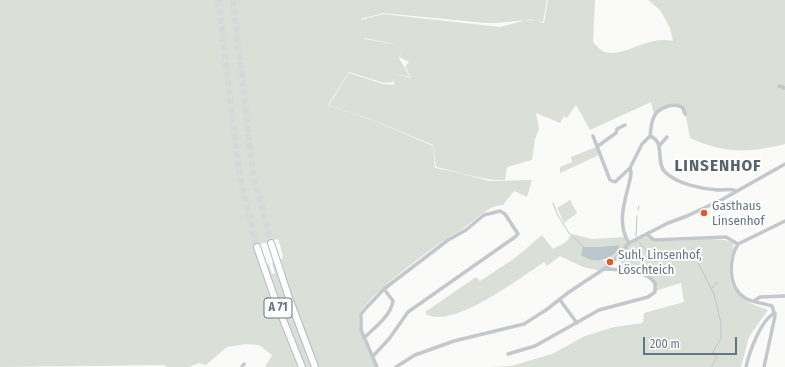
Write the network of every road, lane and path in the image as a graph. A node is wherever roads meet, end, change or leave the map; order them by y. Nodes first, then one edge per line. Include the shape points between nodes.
1 (779, 86) dead end
2 (785, 88) edge
3 (685, 114) dead end
4 (625, 125) dead end
5 (593, 136) dead end
6 (650, 136) junction
7 (667, 137) dead end
8 (598, 146) junction
9 (659, 146) junction
10 (785, 164) edge
11 (630, 168) junction
12 (736, 192) junction
13 (785, 222) edge
14 (646, 234) junction
15 (271, 243) tunnel mouth
16 (629, 243) junction
17 (738, 244) junction
18 (257, 247) tunnel mouth
19 (604, 269) junction
20 (384, 289) junction
21 (785, 296) edge
22 (560, 300) junction
23 (754, 301) junction
24 (775, 314) junction
25 (577, 323) junction
26 (364, 338) junction
27 (508, 354) dead end
28 (373, 356) junction
29 (302, 367) edge
30 (315, 367) edge
31 (377, 367) edge
32 (396, 367) edge
33 (746, 367) edge
34 (764, 367) edge

1 - 2 street
3 - 6 street via 680,106 661,109 654,116
4 - 8 street
5 - 8 street
6 - 9 street
6 - 11 street via 642,144
7 - 9 street
8 - 11 street via 610,180 615,182
9 - 12 street via 662,166 665,172 673,177 695,186
10 - 12 street
11 - 16 street via 622,223
12 - 14 street
13 - 17 street
14 - 16 street
14 - 17 street via 654,240 726,237
15 - 30 highway, A 71
16 - 19 street via 615,261
17 - 23 street via 732,256 732,281 745,298
18 - 29 highway, A 71
19 - 22 street
19 - 25 street via 624,270 648,277 654,281 654,294 603,308
20 - 26 street via 361,314
20 - 26 street via 393,305 380,323
20 - 28 street via 484,215 502,212 518,234 408,312
21 - 23 street via 760,297
22 - 25 street
22 - 32 street via 533,319 516,327 454,340 415,355
23 - 24 street via 772,306
24 - 33 street via 767,320 753,344
24 - 34 street
25 - 27 street via 535,346
26 - 28 street
28 - 31 street

